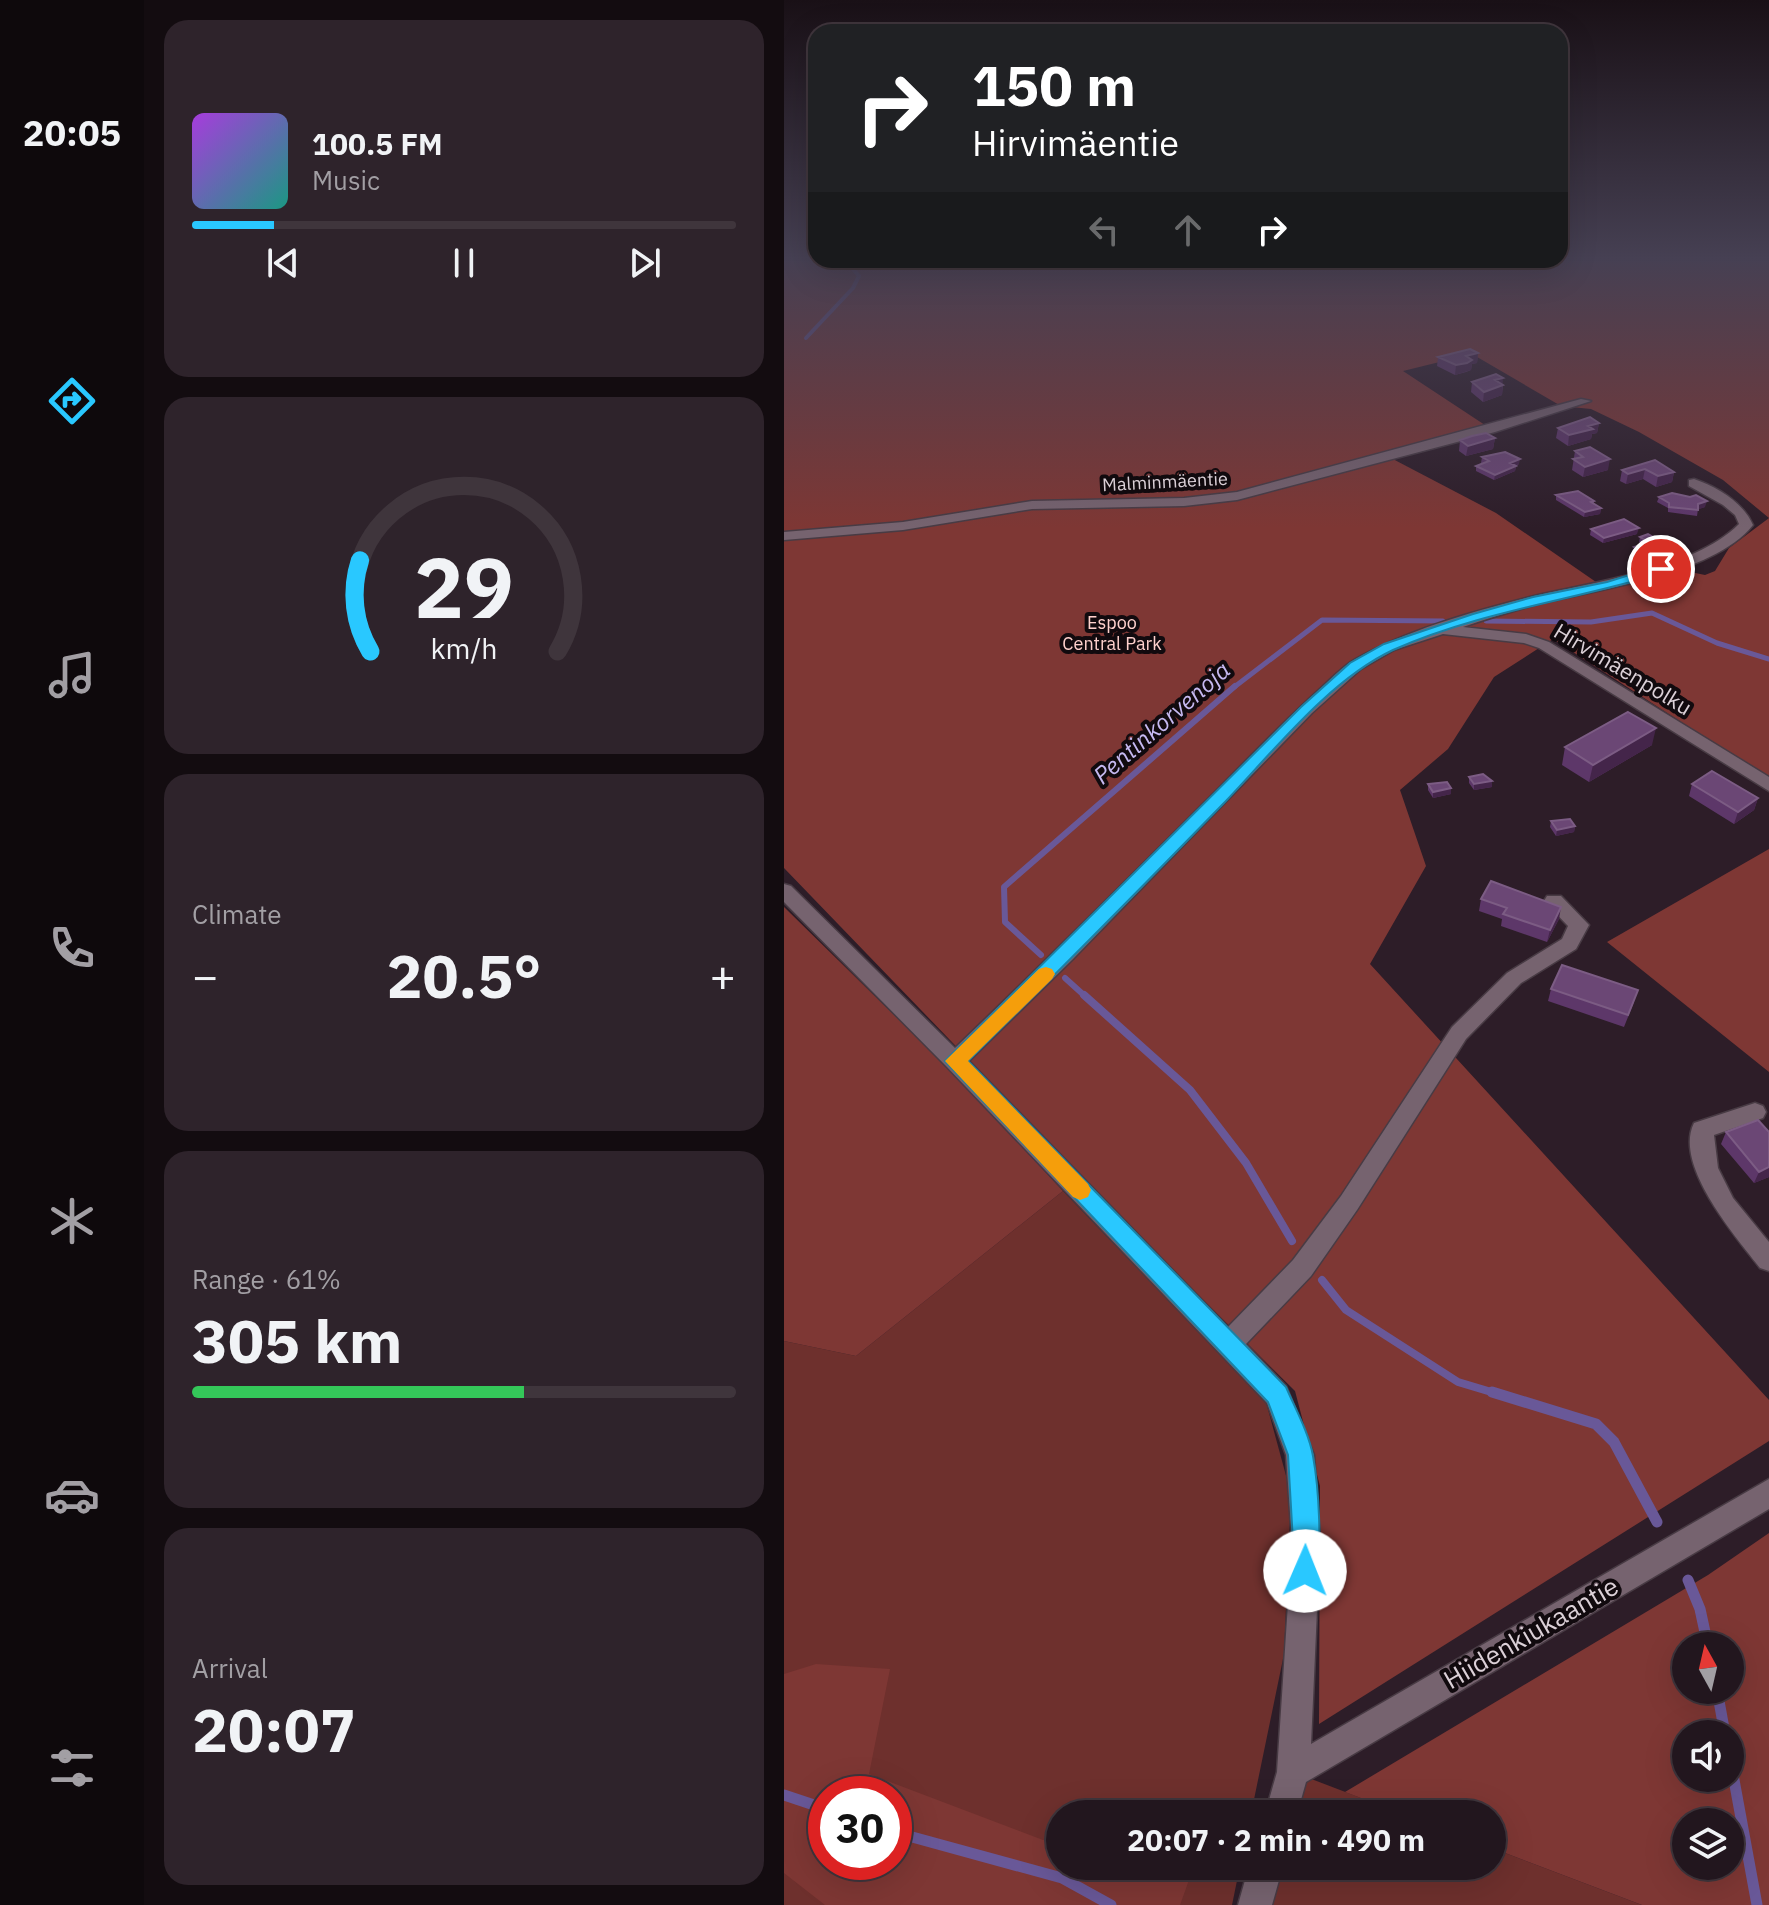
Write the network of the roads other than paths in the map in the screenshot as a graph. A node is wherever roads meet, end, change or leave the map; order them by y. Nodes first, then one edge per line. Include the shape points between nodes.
1 (1585, 401) dead end
2 (1694, 483) dead end
3 (784, 536) edge
4 (1441, 630) junction
5 (1769, 785) edge
6 (784, 891) edge
7 (1554, 901) edge
8 (955, 1061) junction
9 (1755, 1112) dead end
10 (1769, 1260) edge
11 (1229, 1344) junction
12 (1769, 1493) edge
13 (1293, 1772) junction
14 (1285, 1800) edge
15 (1262, 1880) edge
16 (1255, 1905) edge

1 - 3 street, Malminmäentie via 1237,496 1032,505 903,526
2 - 4 street via 1741,513 1746,525 1736,535 1687,561
4 - 5 street, Hirvimäenpolku via 1544,645
4 - 8 street via 1389,647 1355,666
6 - 8 street
7 - 11 street via 1579,925 1569,944 1514,978 1459,1033 1302,1268
8 - 11 street
9 - 10 street via 1702,1130 1706,1169 1718,1193
11 - 13 street via 1277,1395 1300,1455 1306,1542
12 - 13 street, Hiidenkiukaantie
13 - 14 street
15 - 16 street

